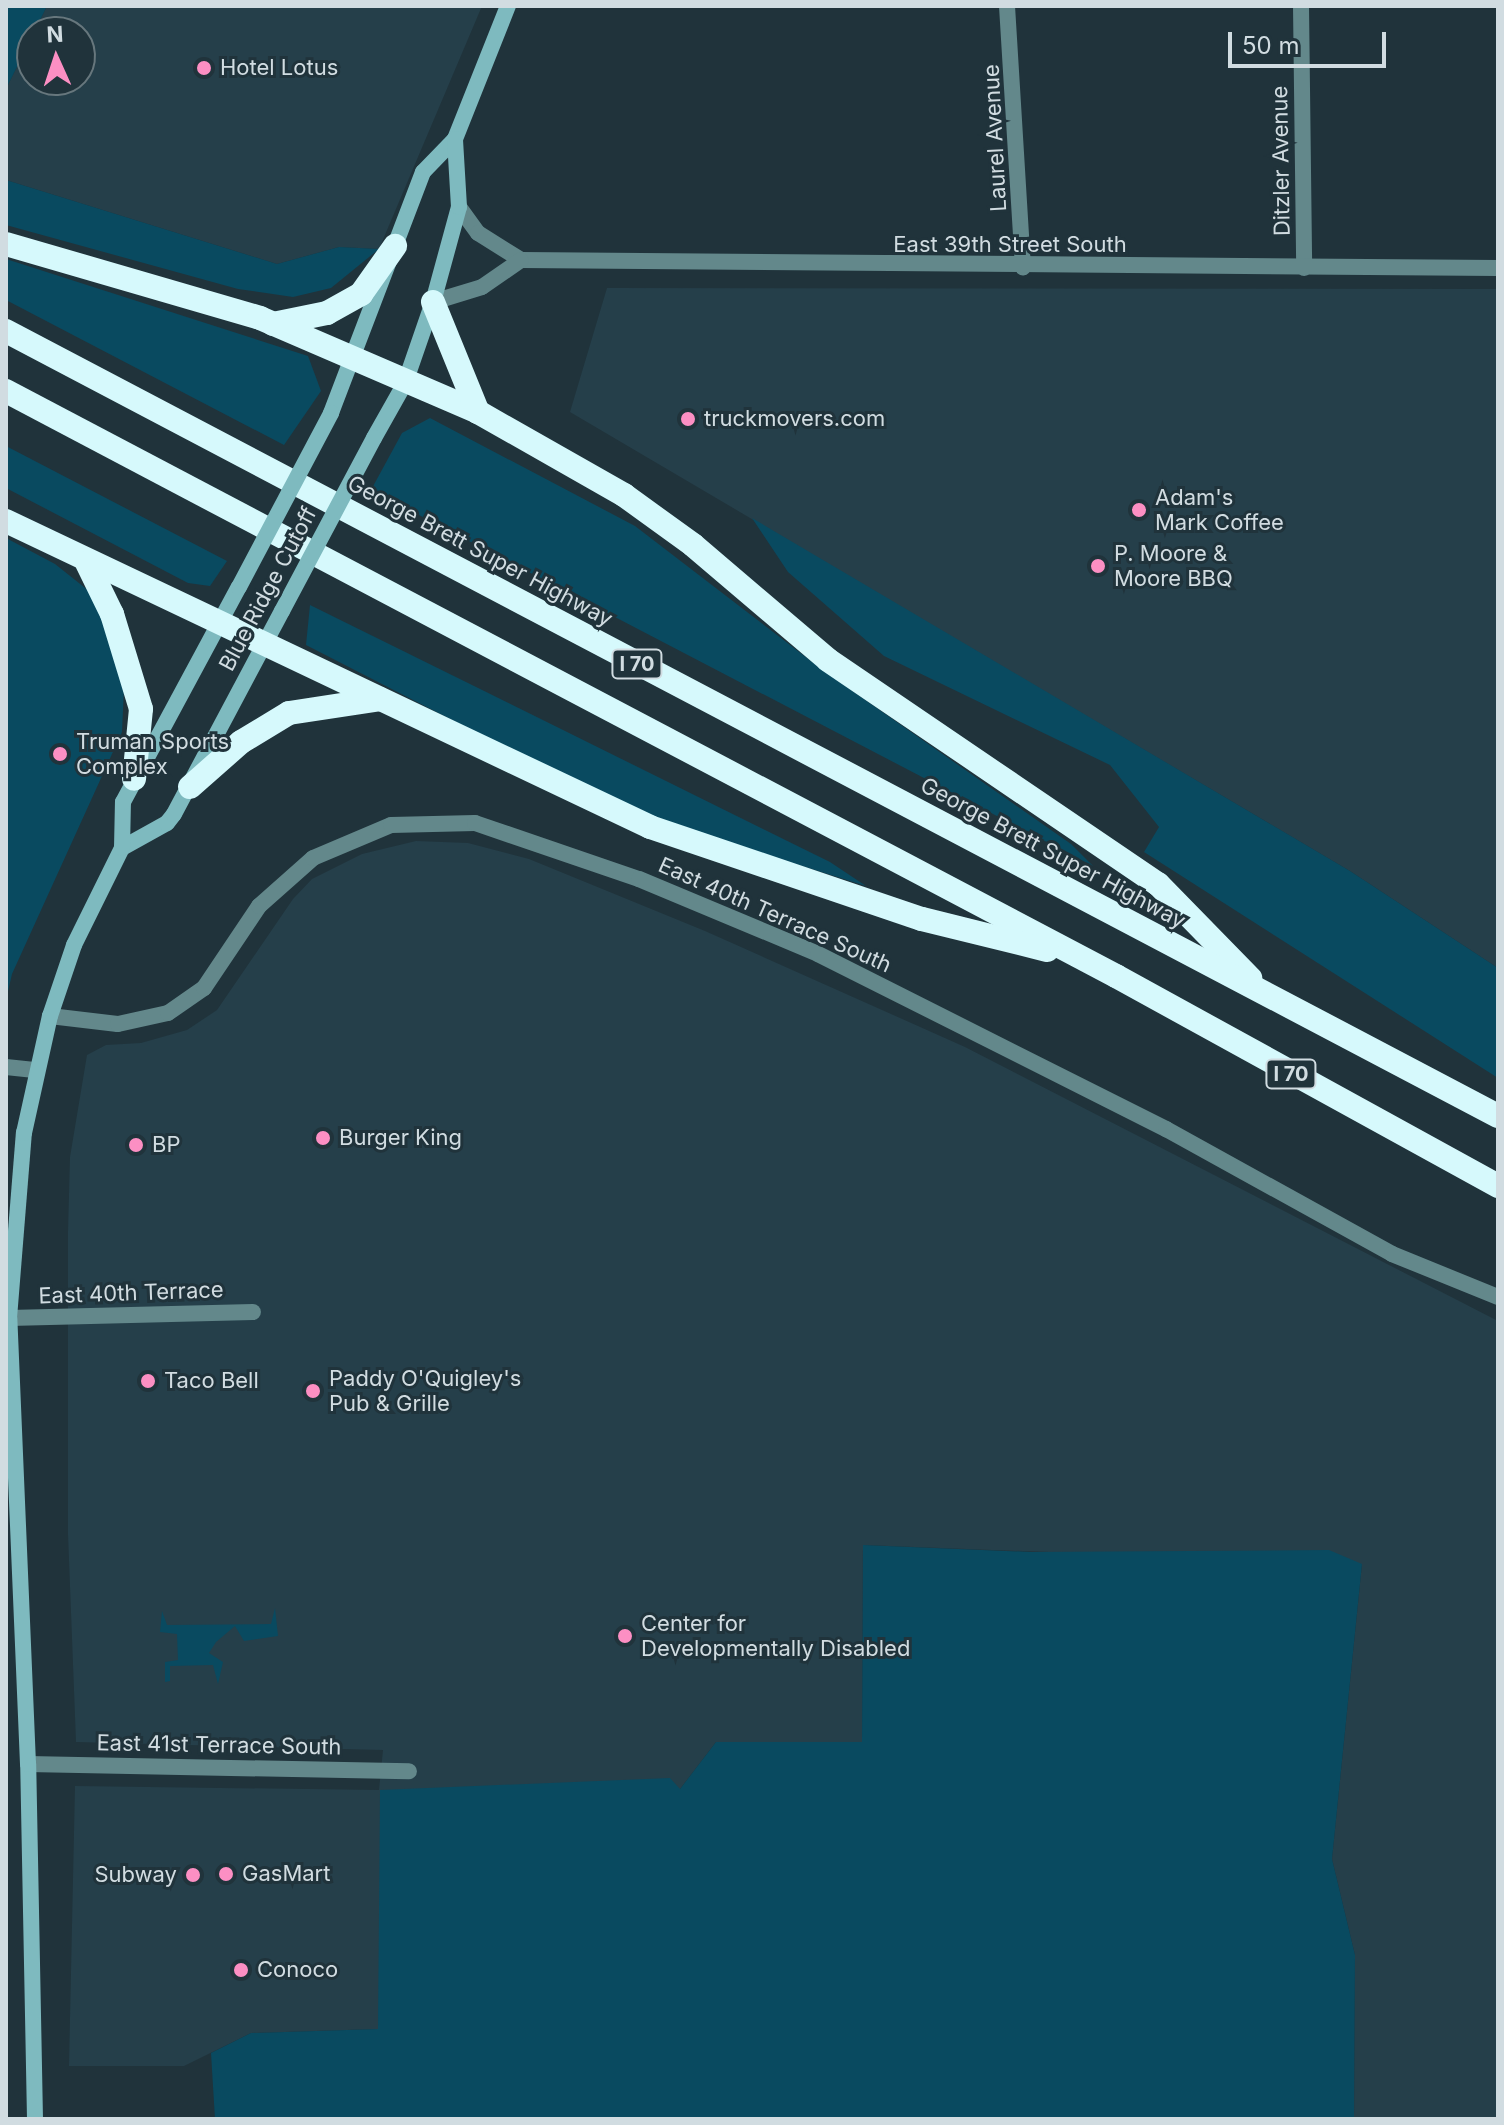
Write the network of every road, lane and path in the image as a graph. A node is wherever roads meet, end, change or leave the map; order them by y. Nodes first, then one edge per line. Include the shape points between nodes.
1 (508, 6) edge
2 (1007, 6) edge
3 (1301, 6) edge
4 (455, 139) junction
5 (459, 207) junction
6 (6, 244) edge
7 (395, 246) junction
8 (521, 260) junction
9 (1023, 268) junction
10 (1304, 268) junction
11 (1498, 268) edge
12 (433, 302) junction
13 (273, 324) junction
14 (6, 331) edge
15 (354, 362) junction
16 (405, 383) junction
17 (6, 391) edge
18 (478, 412) junction
19 (6, 521) edge
20 (87, 563) junction
21 (218, 622) junction
22 (263, 644) junction
23 (380, 699) junction
24 (134, 779) junction
25 (190, 787) junction
26 (122, 848) junction
27 (1085, 959) junction
28 (1268, 997) junction
29 (50, 1016) junction
30 (6, 1067) edge
31 (37, 1070) junction
32 (1498, 1116) edge
33 (1498, 1186) edge
34 (1498, 1297) edge
35 (253, 1312) dead end
36 (9, 1318) junction
37 (11, 1472) edge
38 (28, 1764) junction
39 (409, 1771) dead end
40 (35, 2119) edge

1 - 4 main road, Blue Ridge Cutoff
2 - 9 street, Laurel Avenue
3 - 10 street, Ditzler Avenue
4 - 5 main road, Blue Ridge Cutoff
4 - 7 main road, Blue Ridge Cutoff via 423,172
5 - 8 street via 478,233
5 - 12 main road, Blue Ridge Cutoff
6 - 13 highway
7 - 13 highway via 361,294 327,313
7 - 15 main road, Blue Ridge Cutoff
8 - 9 street, East 39th Street South
8 - 12 street via 482,287
9 - 10 street, East 39th Street South
10 - 11 street, East 39th Street South
12 - 16 main road, Blue Ridge Cutoff
12 - 18 highway
13 - 15 highway
14 - 28 highway, George Brett Super Highway / I 70
15 - 16 highway
15 - 21 main road, Blue Ridge Cutoff, bridge
16 - 18 highway
16 - 22 main road, Blue Ridge Cutoff, bridge
17 - 27 highway, I 70
18 - 28 highway via 624,495 693,545 828,660 1158,884
19 - 20 highway
20 - 21 highway
20 - 24 highway via 112,614 141,709
21 - 22 highway
21 - 24 main road, Blue Ridge Cutoff
22 - 23 highway
22 - 25 main road, Blue Ridge Cutoff
23 - 25 highway via 289,713 241,742
23 - 27 highway via 650,827 922,919
24 - 26 main road, Blue Ridge Cutoff via 123,802
25 - 26 main road, Blue Ridge Cutoff via 167,823
26 - 29 main road, Blue Ridge Cutoff via 74,945
27 - 33 highway, I 70
28 - 32 highway, I 70
29 - 31 main road, Blue Ridge Cutoff
29 - 34 street, East 40th Terrace South via 118,1024 168,1013 204,988 259,906 313,858 391,825 475,823 639,879 818,954 1166,1129 1392,1254
30 - 31 street
31 - 36 main road, Blue Ridge Cutoff via 24,1133
35 - 36 street, East 40th Terrace
36 - 37 main road, Blue Ridge Cutoff
37 - 38 main road, Blue Ridge Cutoff
38 - 39 street, East 41st Terrace South
38 - 40 main road, Blue Ridge Cutoff

